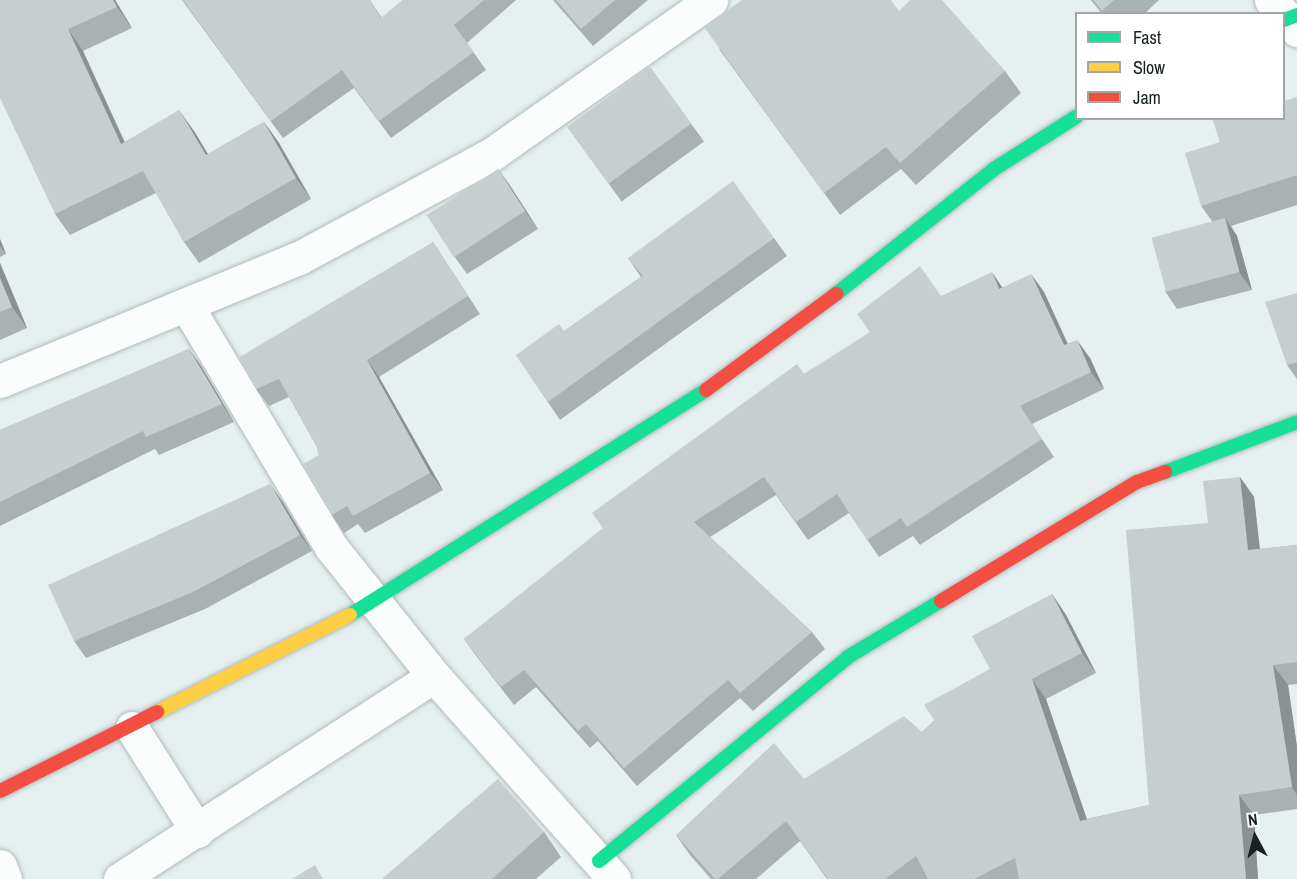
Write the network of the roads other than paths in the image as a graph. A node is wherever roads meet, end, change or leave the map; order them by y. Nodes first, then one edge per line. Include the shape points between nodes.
1 (711, 0) edge
2 (1075, 118) edge
3 (188, 308) junction
4 (0, 381) edge
5 (1297, 422) edge
6 (378, 601) junction
7 (434, 676) junction
8 (132, 728) junction
9 (0, 790) edge
10 (197, 831) junction
11 (0, 866) edge
12 (606, 870) edge
13 (5, 879) edge
14 (120, 879) edge

1 - 3 street via 492,154 300,258
2 - 6 main road via 994,169 810,314 678,410
3 - 4 street
3 - 6 street via 330,547
5 - 12 main road via 1137,482 868,644
6 - 7 street
6 - 8 main road
7 - 10 street
7 - 12 street
8 - 9 main road
8 - 10 street
10 - 14 street
11 - 13 street

